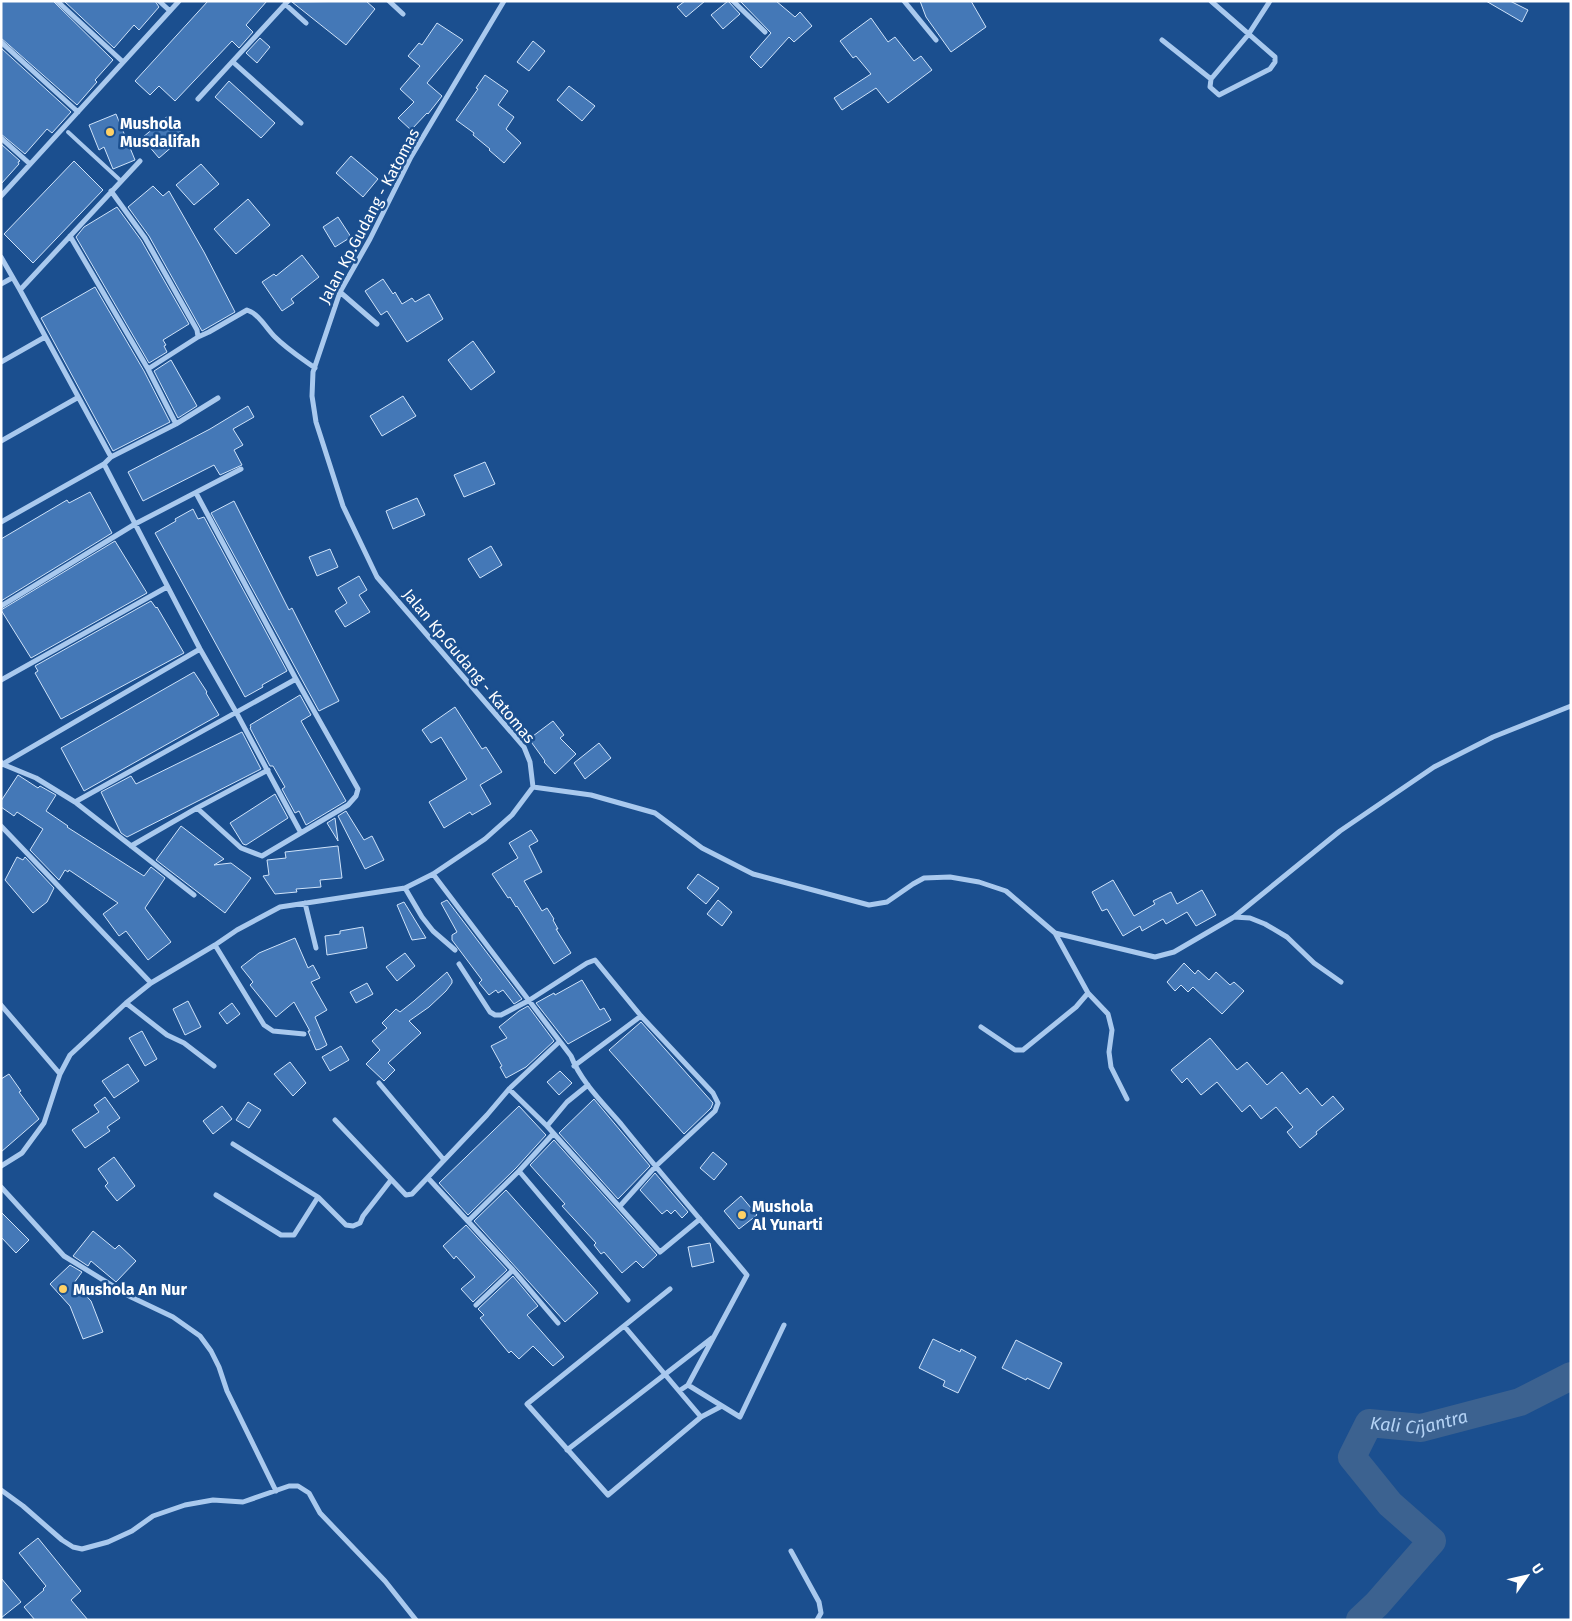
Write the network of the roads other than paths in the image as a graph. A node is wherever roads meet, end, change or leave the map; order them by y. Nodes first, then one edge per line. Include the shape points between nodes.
1 (57, 1) edge
2 (159, 1) edge
3 (179, 1) edge
4 (389, 1) edge
5 (504, 1) edge
6 (733, 1) edge
7 (904, 1) edge
8 (1210, 1) edge
9 (1270, 1) edge
10 (286, 3) edge
11 (170, 11) junction
12 (403, 14) dead end
13 (306, 23) dead end
14 (765, 32) dead end
15 (1248, 35) junction
16 (936, 40) dead end
17 (1162, 40) dead end
18 (1, 42) edge
19 (124, 62) junction
20 (233, 62) junction
21 (1211, 79) junction
22 (198, 99) dead end
23 (78, 112) junction
24 (301, 123) dead end
25 (68, 132) dead end
26 (1, 138) edge
27 (140, 161) dead end
28 (30, 164) junction
29 (121, 181) junction
30 (111, 191) junction
31 (1, 196) edge
32 (70, 236) junction
33 (1, 257) edge
34 (12, 278) junction
35 (1, 284) edge
36 (20, 290) junction
37 (340, 292) junction
38 (377, 324) dead end
39 (45, 337) junction
40 (198, 337) junction
41 (1, 362) edge
42 (315, 368) junction
43 (148, 369) junction
44 (78, 398) junction
45 (218, 398) dead end
46 (176, 424) junction
47 (1, 441) edge
48 (111, 457) junction
49 (104, 464) junction
50 (241, 469) dead end
51 (196, 493) junction
52 (1, 522) edge
53 (135, 524) junction
54 (167, 587) junction
55 (1, 606) edge
56 (200, 650) junction
57 (296, 679) junction
58 (1, 680) edge
59 (1571, 706) edge
60 (236, 712) junction
61 (2, 764) edge
62 (268, 770) junction
63 (533, 787) junction
64 (75, 802) junction
65 (196, 808) junction
66 (1, 826) edge
67 (301, 833) junction
68 (131, 846) junction
69 (433, 874) junction
70 (405, 888) junction
71 (194, 895) dead end
72 (305, 903) junction
73 (1234, 917) junction
74 (1055, 933) junction
75 (216, 945) junction
76 (316, 948) dead end
77 (455, 950) dead end
78 (459, 964) dead end
79 (1341, 982) dead end
80 (151, 983) junction
81 (1088, 993) junction
82 (528, 1001) junction
83 (126, 1003) junction
84 (1, 1005) edge
85 (641, 1016) junction
86 (981, 1027) dead end
87 (304, 1034) dead end
88 (559, 1042) junction
89 (214, 1066) dead end
90 (574, 1066) junction
91 (60, 1074) junction
92 (379, 1083) dead end
93 (588, 1085) junction
94 (509, 1088) junction
95 (1127, 1099) dead end
96 (335, 1120) dead end
97 (547, 1126) junction
98 (553, 1134) junction
99 (233, 1144) dead end
100 (444, 1160) junction
101 (1, 1166) edge
102 (655, 1167) junction
103 (519, 1172) junction
104 (428, 1178) junction
105 (391, 1180) junction
106 (1, 1187) edge
107 (216, 1195) dead end
108 (318, 1197) junction
109 (620, 1206) junction
110 (700, 1219) junction
111 (468, 1221) junction
112 (513, 1270) junction
113 (670, 1289) dead end
114 (628, 1300) dead end
115 (476, 1305) dead end
116 (558, 1323) dead end
117 (784, 1325) dead end
118 (625, 1327) junction
119 (714, 1336) junction
120 (665, 1375) junction
121 (688, 1385) junction
122 (680, 1392) junction
123 (722, 1406) junction
124 (701, 1417) junction
125 (567, 1450) junction
126 (1, 1490) edge
127 (276, 1491) junction
128 (791, 1551) dead end
129 (416, 1620) edge
130 (817, 1620) edge

1 - 19 street
2 - 11 street
3 - 11 street
4 - 12 street
5 - 37 street, Jalan Kp.Gudang - Katomas via 411,157
6 - 14 street
7 - 16 street
8 - 15 street
9 - 15 street
10 - 13 street
10 - 20 street
11 - 19 street
15 - 21 street
15 - 21 street via 1275,57 1270,69 1219,95 1210,87
17 - 21 street
18 - 23 street
19 - 23 street
20 - 22 street
20 - 24 street
23 - 28 street
25 - 29 lane
26 - 28 street
27 - 29 street
28 - 31 street
29 - 30 street
30 - 32 street
30 - 40 street via 152,250 194,322
32 - 36 street
32 - 43 street
33 - 34 street
34 - 35 street
34 - 36 street
36 - 39 street
37 - 38 street
37 - 42 street, Jalan Kp.Gudang - Katomas
39 - 41 street
39 - 44 street
40 - 42 street via 247,310
40 - 43 street
42 - 63 street, Jalan Kp.Gudang - Katomas via 312,396 316,422 343,506 377,577 524,748 530,762
43 - 46 street
44 - 47 street
44 - 48 street
45 - 46 street
46 - 48 street
48 - 49 street
49 - 52 street
49 - 53 street
50 - 51 street
51 - 53 street
51 - 57 street
53 - 54 street
53 - 55 street
54 - 56 street
54 - 58 street
56 - 60 street
56 - 61 street
57 - 60 street
57 - 67 street via 358,789 348,805
59 - 73 street via 1492,737 1434,767 1340,831
60 - 62 street
60 - 64 street
61 - 64 street via 36,778
62 - 65 street
62 - 67 street
63 - 69 street via 512,815 485,839
63 - 74 street via 591,795 655,813 702,848 753,874 868,905 887,902 924,878 950,877 979,882 1006,891
64 - 68 street
65 - 67 street via 241,848 262,856
65 - 68 street
66 - 80 street
68 - 71 street
69 - 70 street
69 - 82 street
70 - 72 street
70 - 77 street via 433,931
72 - 75 street via 280,907
72 - 76 street
73 - 74 street via 1174,952 1155,957
73 - 79 street via 1250,918 1287,937
74 - 81 street
75 - 80 street
75 - 87 street via 264,1025 273,1031
78 - 82 street via 495,1015 500,1016
80 - 83 street
81 - 86 street via 1076,1007 1023,1050 1015,1050
81 - 95 street via 1108,1014 1112,1030 1109,1052 1112,1067
82 - 85 street via 595,960
82 - 88 street
83 - 89 street
83 - 91 street via 70,1055
84 - 91 street
85 - 90 street
85 - 102 street via 718,1103 714,1111
88 - 90 street via 571,1056
88 - 94 street
90 - 93 street
91 - 101 street via 44,1123 22,1153
92 - 100 street
93 - 97 street via 567,1102
93 - 102 street
94 - 97 street
94 - 100 street
96 - 105 street
97 - 98 street
98 - 103 street
98 - 109 street
99 - 108 street
100 - 104 street
102 - 109 street
102 - 110 street
103 - 111 street
103 - 114 street
104 - 105 street via 412,1194 406,1195
104 - 111 street
105 - 108 street via 360,1223 354,1226 346,1225
106 - 127 street via 64,1256 131,1297 173,1317 200,1336 219,1367 227,1391
107 - 108 street via 287,1236 294,1235
109 - 110 street via 660,1252
110 - 119 street via 747,1275
111 - 112 street
112 - 115 street
112 - 116 street
113 - 118 street
117 - 123 street via 740,1417
118 - 120 street
118 - 125 street via 527,1404
119 - 120 street
119 - 121 street
120 - 122 street
120 - 125 street
121 - 122 street
121 - 123 street
122 - 124 street
123 - 124 street
124 - 125 street via 608,1495
126 - 127 street via 72,1548 108,1542 153,1516 185,1505 213,1500 243,1502
127 - 129 street via 298,1486 309,1493 320,1513 385,1581
128 - 130 street via 819,1602 821,1613

